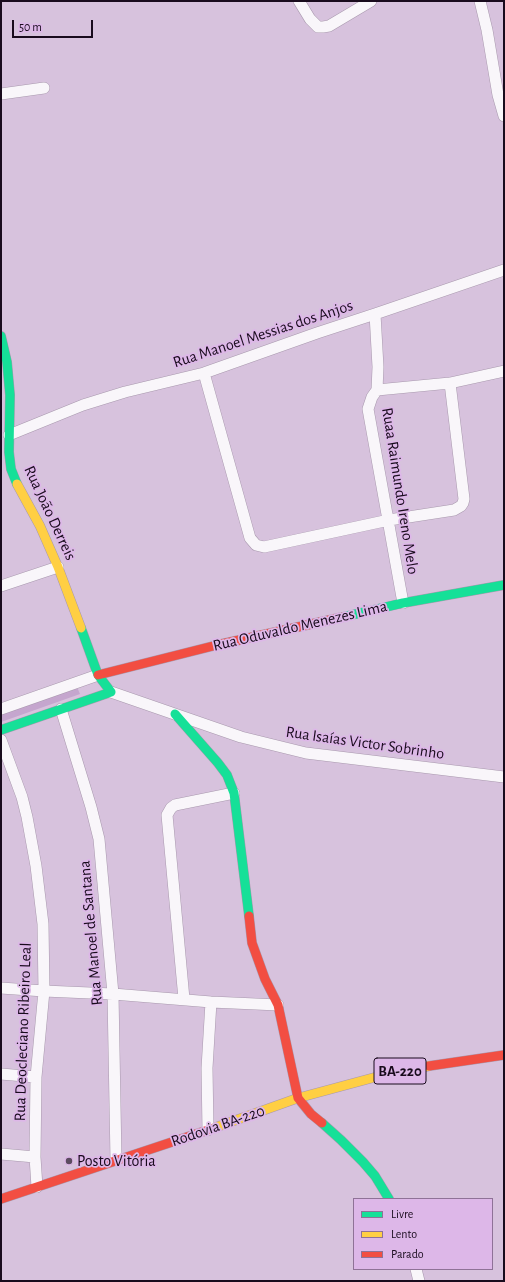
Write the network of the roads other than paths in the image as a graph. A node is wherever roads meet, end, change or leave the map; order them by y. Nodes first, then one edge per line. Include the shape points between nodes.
1 (299, 1) edge
2 (371, 1) edge
3 (480, 1) edge
4 (44, 88) dead end
5 (1, 94) edge
6 (501, 94) edge
7 (504, 116) edge
8 (504, 270) edge
9 (375, 314) junction
10 (1, 336) edge
11 (504, 371) edge
12 (204, 374) junction
13 (450, 383) junction
14 (376, 390) junction
15 (9, 435) junction
16 (388, 520) junction
17 (58, 567) junction
18 (504, 585) edge
19 (1, 586) edge
20 (403, 603) junction
21 (98, 675) junction
22 (111, 692) junction
23 (1, 709) edge
24 (61, 709) junction
25 (175, 714) junction
26 (1, 730) edge
27 (1, 740) edge
28 (504, 777) edge
29 (234, 793) junction
30 (1, 988) edge
31 (44, 991) junction
32 (113, 994) junction
33 (184, 1000) junction
34 (211, 1002) junction
35 (278, 1005) junction
36 (504, 1055) edge
37 (1, 1074) edge
38 (36, 1077) junction
39 (298, 1098) junction
40 (208, 1130) junction
41 (1, 1154) edge
42 (35, 1157) junction
43 (116, 1160) junction
44 (37, 1187) junction
45 (388, 1198) edge
46 (1, 1199) edge
47 (416, 1270) edge
48 (419, 1281) edge

1 - 2 street via 310,19 318,27 323,27
3 - 6 street
4 - 5 street
6 - 7 street
8 - 9 street, Rua Manoel Messias dos Anjos
9 - 12 street, Rua Manoel Messias dos Anjos
9 - 14 street, Ruaa Raimundo Ireno Melo via 378,367
10 - 15 street, Rua João Derreis via 8,362
11 - 13 street
12 - 15 street, Rua Manoel Messias dos Anjos via 125,392 83,405
12 - 16 street via 250,538 256,545 264,547
13 - 14 street
13 - 16 street via 463,503 454,510
14 - 16 street, Ruaa Raimundo Ireno Melo via 368,409
15 - 17 street, Rua João Derreis via 11,469
16 - 20 street, Ruaa Raimundo Ireno Melo
17 - 19 street
17 - 21 street, Rua João Derreis
18 - 20 street, Rua Oduvaldo Menezes Lima
20 - 21 street, Rua Oduvaldo Menezes Lima
21 - 22 street, Rua João Derreis
21 - 23 street
22 - 24 street
22 - 25 street, Rua Isaías Victor Sobrinho
24 - 26 street
24 - 32 street, Rua Manoel de Santana via 99,839
25 - 28 street, Rua Isaías Victor Sobrinho via 241,737 306,753
25 - 29 street via 227,775
27 - 31 street, Rua Deocleciano Ribeiro Leal via 22,797 36,866 43,924
29 - 33 street via 175,805 167,814
29 - 35 street via 252,943
30 - 31 street
31 - 32 street
31 - 38 street, Rua Deocleciano Ribeiro Leal
32 - 33 street
32 - 43 street, Rua Manoel de Santana
33 - 34 street
34 - 35 street
34 - 40 street via 207,1068
35 - 39 street
36 - 39 street, BA-220 via 421,1066
37 - 38 street
38 - 42 street, Rua Deocleciano Ribeiro Leal
39 - 40 street, Rodovia BA-220 / BA-220
39 - 45 street via 311,1114 363,1162
40 - 43 street, Rodovia BA-220 / BA-220
41 - 42 street
42 - 44 street, Rua Deocleciano Ribeiro Leal
43 - 44 street, Rodovia BA-220 / BA-220
44 - 46 street, Rodovia BA-220 / BA-220
47 - 48 street

